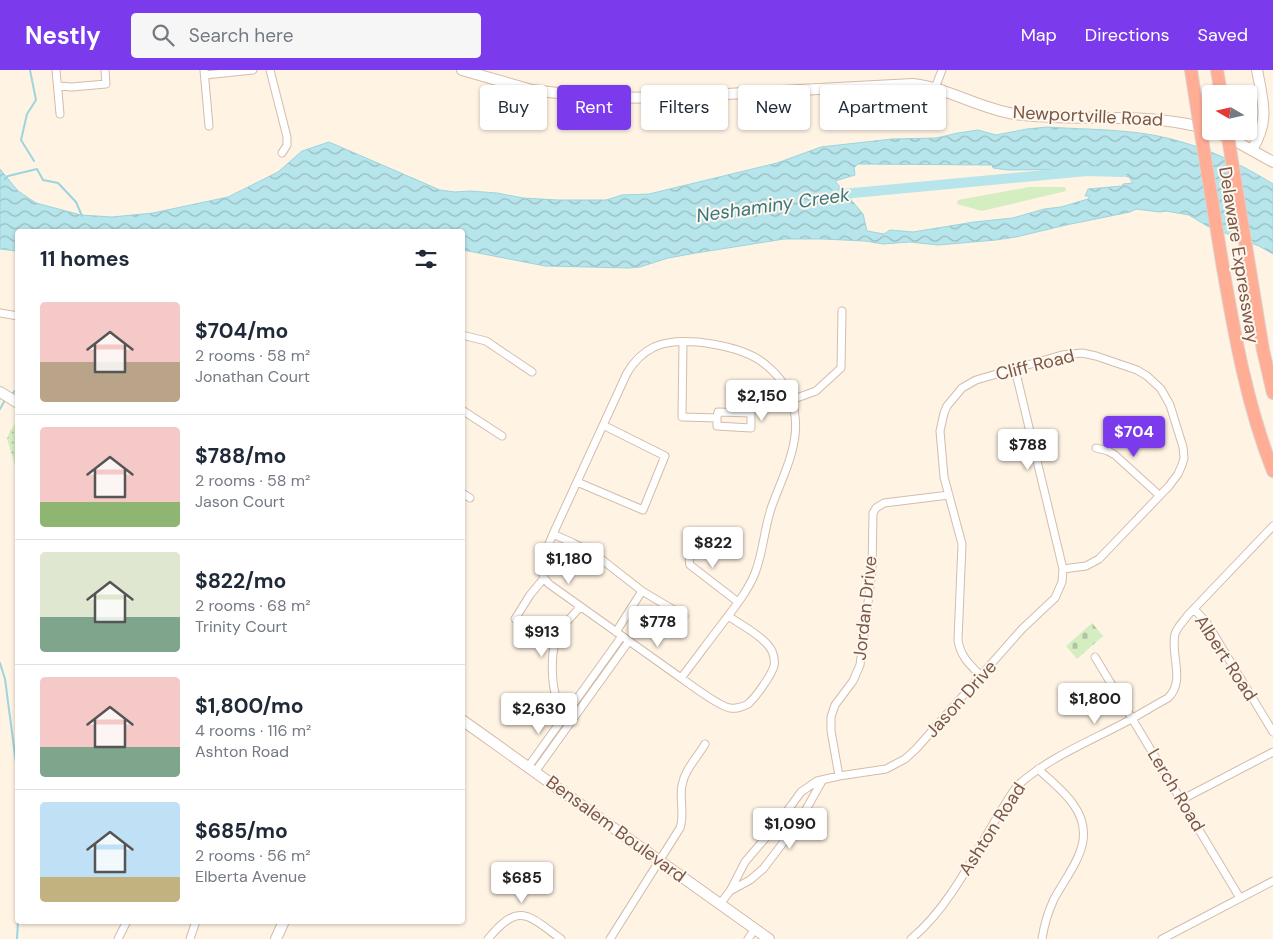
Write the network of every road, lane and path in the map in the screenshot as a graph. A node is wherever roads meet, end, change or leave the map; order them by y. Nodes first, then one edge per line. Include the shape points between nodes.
1 (56, 70) edge
2 (105, 70) edge
3 (253, 70) edge
4 (270, 70) edge
5 (462, 70) edge
6 (942, 70) edge
7 (1191, 70) edge
8 (1217, 70) edge
9 (1257, 70) edge
10 (205, 72) edge
11 (888, 85) edge
12 (913, 85) edge
13 (936, 85) edge
14 (1220, 85) edge
15 (58, 86) junction
16 (820, 89) edge
17 (946, 92) edge
18 (60, 114) dead end
19 (209, 126) dead end
20 (1202, 128) edge
21 (1228, 140) edge
22 (1231, 140) edge
23 (1252, 150) junction
24 (282, 153) dead end
25 (1273, 162) edge
26 (842, 311) dead end
27 (0, 312) edge
28 (15, 315) edge
29 (465, 336) edge
30 (683, 343) junction
31 (1015, 369) junction
32 (532, 372) dead end
33 (0, 392) edge
34 (1273, 392) edge
35 (791, 400) junction
36 (15, 401) edge
37 (465, 412) edge
38 (717, 418) junction
39 (603, 424) junction
40 (502, 436) dead end
41 (1096, 448) dead end
42 (1273, 471) edge
43 (577, 482) junction
44 (465, 495) edge
45 (949, 495) junction
46 (1159, 495) junction
47 (470, 498) dead end
48 (1273, 526) edge
49 (553, 534) junction
50 (706, 534) dead end
51 (1063, 568) junction
52 (544, 578) junction
53 (642, 591) junction
54 (738, 602) junction
55 (580, 606) junction
56 (1194, 609) junction
57 (684, 616) dead end
58 (728, 616) junction
59 (515, 619) dead end
60 (622, 636) junction
61 (1096, 657) dead end
62 (981, 676) junction
63 (681, 678) junction
64 (566, 717) junction
65 (1133, 717) junction
66 (465, 722) edge
67 (1273, 732) edge
68 (705, 744) dead end
69 (1273, 752) edge
70 (532, 769) junction
71 (1038, 769) junction
72 (839, 776) junction
73 (822, 781) junction
74 (1181, 800) junction
75 (660, 861) junction
76 (1273, 881) edge
77 (730, 891) junction
78 (1240, 898) junction
79 (720, 904) junction
80 (126, 924) edge
81 (195, 924) edge
82 (283, 924) edge
83 (755, 929) junction
84 (118, 939) edge
85 (190, 939) edge
86 (276, 939) edge
87 (488, 939) edge
88 (561, 939) edge
89 (610, 939) edge
90 (748, 939) edge
91 (769, 939) edge
92 (911, 939) edge
93 (1042, 939) edge
94 (1162, 939) edge

1 - 15 street
2 - 15 street via 106,84
3 - 10 street
4 - 24 street via 287,137
5 - 16 main road, Newportville Road via 532,90 608,97
6 - 13 street
7 - 42 highway, Delaware Expressway, bridge via 1243,375
8 - 14 highway
9 - 23 main road via 1264,115 1261,133
10 - 19 street
11 - 12 main road, Newportville Road
15 - 18 street
17 - 20 main road, Newportville Road via 1008,113 1168,120
21 - 34 highway, Delaware Expressway, bridge via 1250,277
22 - 23 main road, Newportville Road
23 - 25 main road, Newportville Road
26 - 35 street via 842,364 839,371 816,391
27 - 28 street
29 - 32 street via 486,341
30 - 35 street via 733,348 762,362 780,379
30 - 38 street via 682,416
30 - 39 street via 663,344 638,357 627,372
31 - 45 street, Cliff Road via 976,380 956,394 947,406 940,431
31 - 46 street, Cliff Road via 1062,355 1089,354 1137,370 1154,382 1170,405 1184,453 1180,470
31 - 51 street
33 - 36 main road
35 - 54 street via 795,440 769,512 760,560
37 - 40 street
38 - 38 street via 717,426 751,428 751,413 718,412
39 - 43 street
39 - 43 street via 665,456 643,510
41 - 46 street via 1115,456
43 - 49 street
44 - 47 street
45 - 62 street, Cliff Road via 962,544 959,648 965,660
45 - 72 street, Jordan Drive via 884,503 872,513 872,571 860,665 853,681 835,704 831,718
46 - 51 street, Cliff Road via 1096,562
48 - 56 street, Ashton Road
49 - 52 street via 542,563
49 - 53 street via 596,555
50 - 54 street via 690,555 690,565
51 - 62 street, Jason Drive via 1062,582 1055,598 1022,629
52 - 55 street
52 - 59 street
53 - 57 street
53 - 60 street
54 - 58 street
55 - 60 street
55 - 64 street via 555,643 552,668 555,691 558,705
56 - 65 street, Ashton Road via 1176,633 1177,679 1174,691 1168,698
56 - 67 street, Albert Road via 1207,623
58 - 63 street
58 - 63 street via 766,643 774,654 774,668 755,696 745,706 727,708
60 - 63 street
60 - 64 street
60 - 70 street
61 - 65 street, Lerch Road
62 - 72 street, Jason Drive via 905,759 886,769
64 - 70 street
65 - 71 street, Ashton Road
65 - 74 street, Lerch Road
66 - 70 main road, Bensalem Boulevard
68 - 75 street via 685,776 680,828
69 - 74 street
70 - 75 main road, Bensalem Boulevard
71 - 92 street, Ashton Road via 1017,786 942,906
71 - 93 street via 1074,805 1084,835 1081,851 1047,915
72 - 73 street, Jason Drive
73 - 77 street, Jason Drive via 799,822 763,868
73 - 77 street, Jason Drive via 813,783 796,797 745,862
74 - 78 street, Lerch Road
75 - 79 main road, Bensalem Boulevard
75 - 89 street
76 - 78 street
77 - 79 street, Jason Drive
78 - 94 street
79 - 83 main road, Bensalem Boulevard
80 - 84 street
81 - 85 street
82 - 86 main road
83 - 90 street
83 - 91 main road, Bensalem Boulevard
87 - 88 street via 504,921 520,915 541,924

